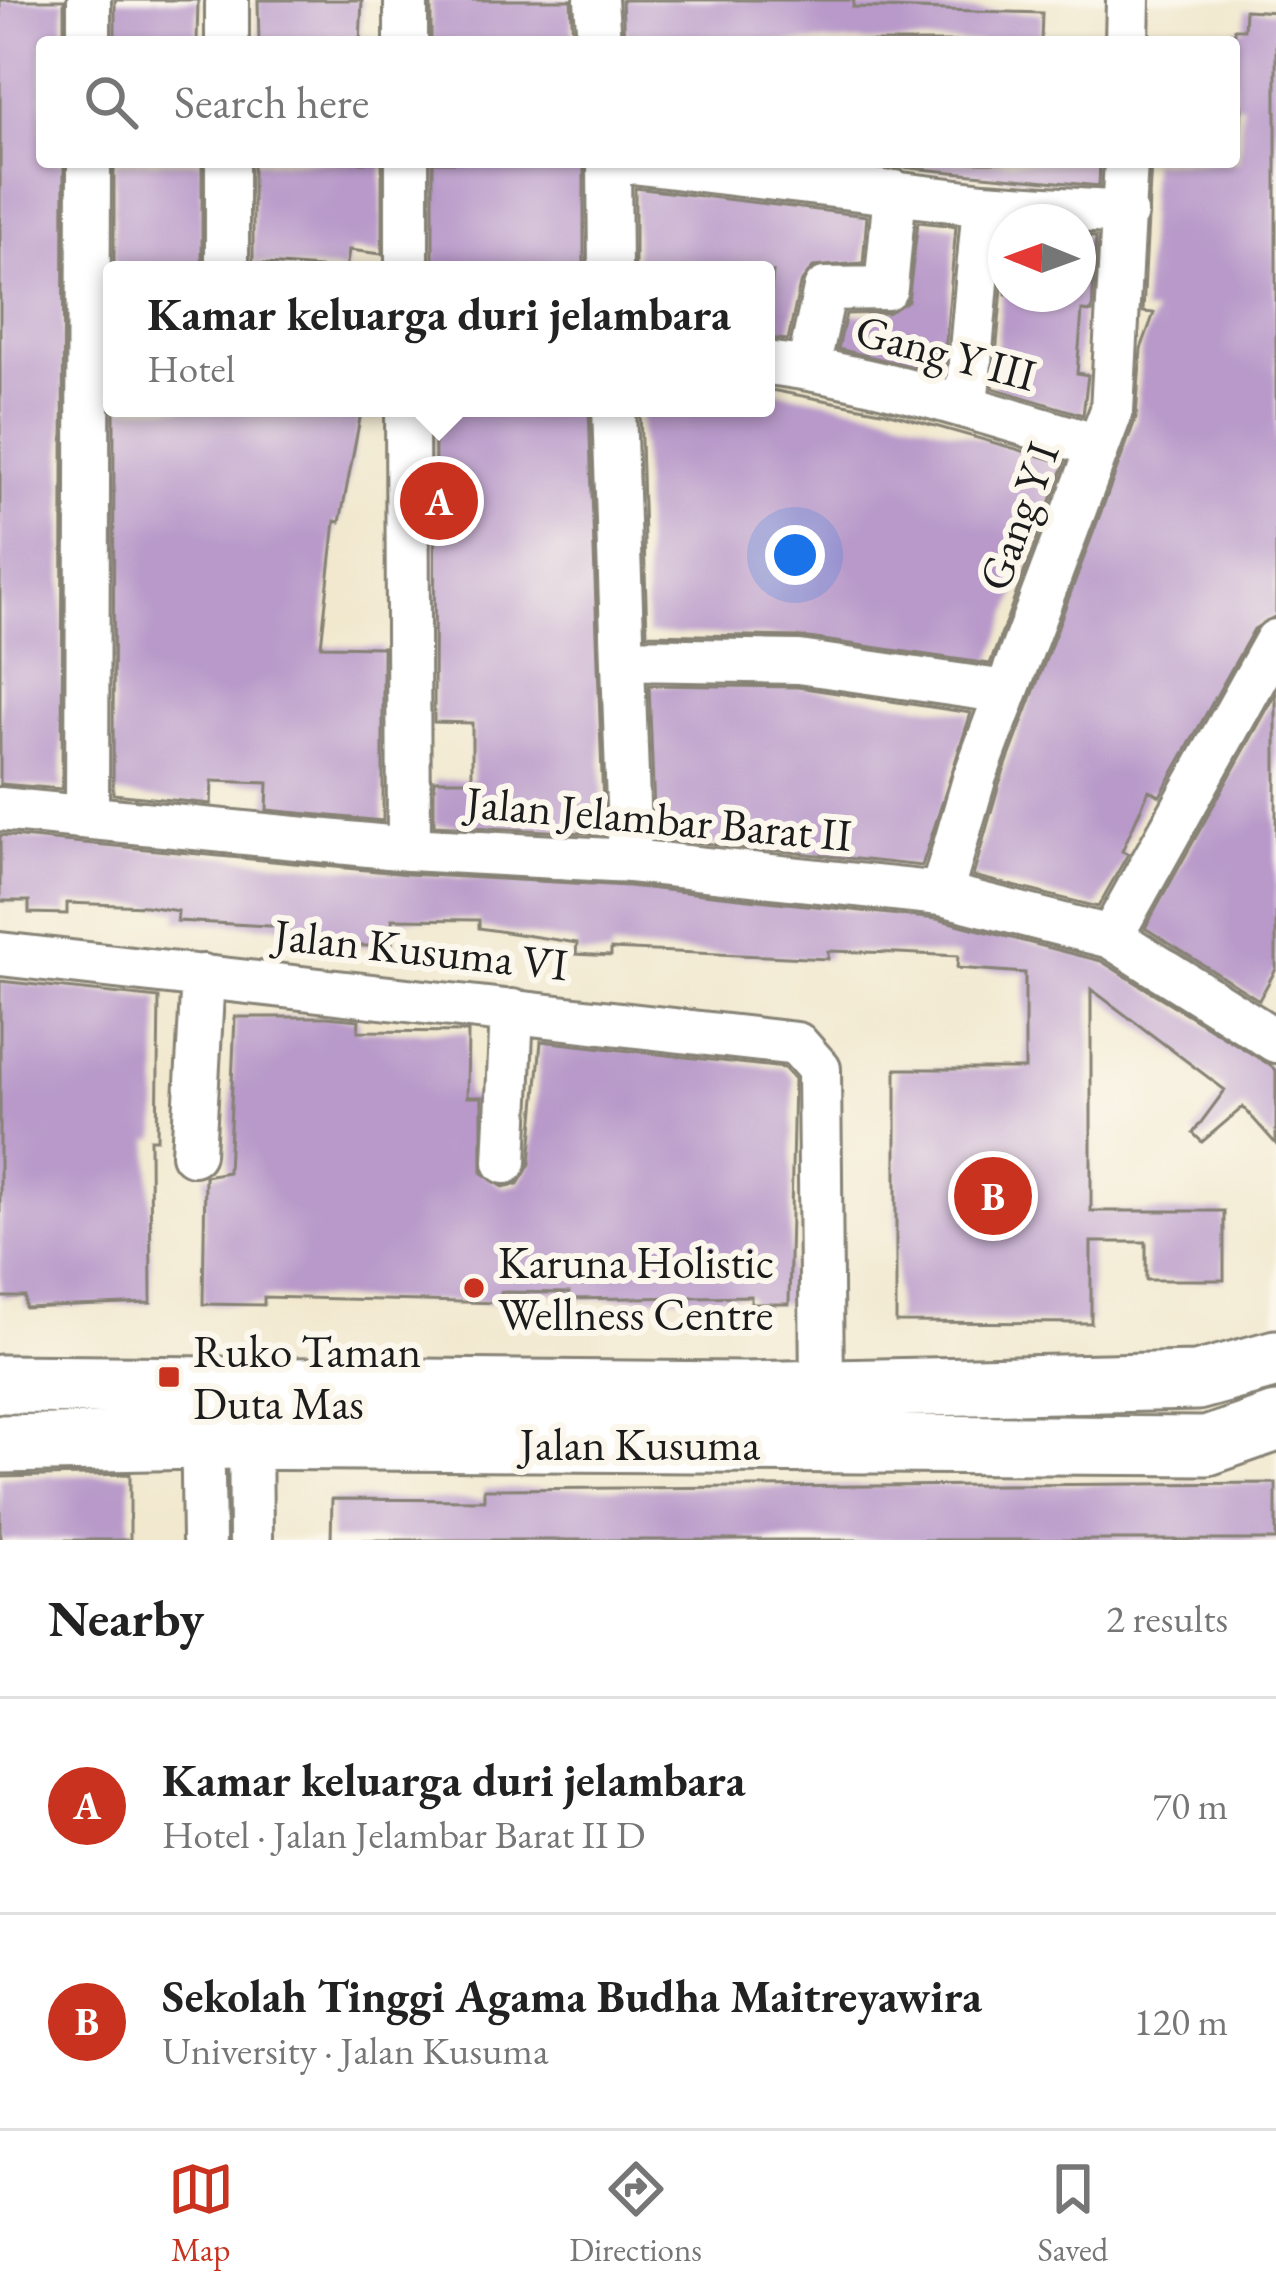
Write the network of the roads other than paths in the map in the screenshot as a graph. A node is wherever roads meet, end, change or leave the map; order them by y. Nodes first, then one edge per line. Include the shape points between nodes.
1 (89, 0) edge
2 (227, 0) edge
3 (406, 0) edge
4 (596, 0) edge
5 (1128, 0) edge
6 (89, 36) edge
7 (227, 36) edge
8 (406, 36) edge
9 (599, 36) edge
10 (1127, 36) edge
11 (89, 168) edge
12 (227, 168) edge
13 (407, 168) edge
14 (609, 168) edge
15 (685, 168) edge
16 (1126, 168) edge
17 (895, 192) junction
18 (984, 204) junction
19 (1126, 213) junction
20 (227, 261) edge
21 (407, 261) edge
22 (610, 261) edge
23 (775, 364) edge
24 (808, 368) junction
25 (965, 406) junction
26 (407, 417) edge
27 (614, 417) edge
28 (1098, 446) junction
29 (1276, 641) edge
30 (626, 659) junction
31 (1006, 692) junction
32 (0, 809) edge
33 (87, 817) junction
34 (409, 849) junction
35 (630, 861) junction
36 (941, 894) junction
37 (1112, 937) junction
38 (0, 954) edge
39 (203, 976) junction
40 (512, 1011) junction
41 (1271, 1026) edge
42 (193, 1154) dead end
43 (505, 1162) dead end
44 (1276, 1359) edge
45 (0, 1384) edge
46 (822, 1389) junction
47 (226, 1416) junction
48 (1276, 1423) edge
49 (0, 1444) edge
50 (204, 1540) edge
51 (251, 1540) edge

1 - 6 street
2 - 7 street
3 - 8 street
4 - 9 street
5 - 10 street
11 - 33 street
12 - 20 street
13 - 21 street
14 - 22 street
15 - 17 street
16 - 19 street, Gang Y I
17 - 18 street
17 - 24 street via 886,288 824,289
18 - 19 street
18 - 25 street
19 - 28 street, Gang Y I via 1114,393
23 - 24 street, Gang Y III
24 - 25 street, Gang Y III
25 - 28 street, Gang Y III
26 - 34 street
27 - 30 street
28 - 31 street, Gang Y I
29 - 37 street
30 - 31 street via 799,662
30 - 35 street
31 - 36 street, Gang Y I
32 - 33 street, Jalan Jelambar Barat II
33 - 34 street, Jalan Jelambar Barat II
34 - 35 street, Jalan Jelambar Barat II
35 - 36 street, Jalan Jelambar Barat II
36 - 37 street, Jalan Jelambar Barat II
37 - 41 street, Jalan Jelambar Barat II
38 - 39 street, Jalan Kusuma VI
39 - 40 street, Jalan Kusuma VI
39 - 42 street
40 - 43 street
40 - 46 street, Jalan Kusuma VI via 784,1040 819,1069
44 - 46 street, Jalan Kusuma via 1197,1382
45 - 47 street, Jalan Kusuma
46 - 47 street, Jalan Kusuma
47 - 48 street, Jalan Kusuma via 1207,1446
47 - 49 street, Jalan Kusuma
47 - 50 street
47 - 51 street

